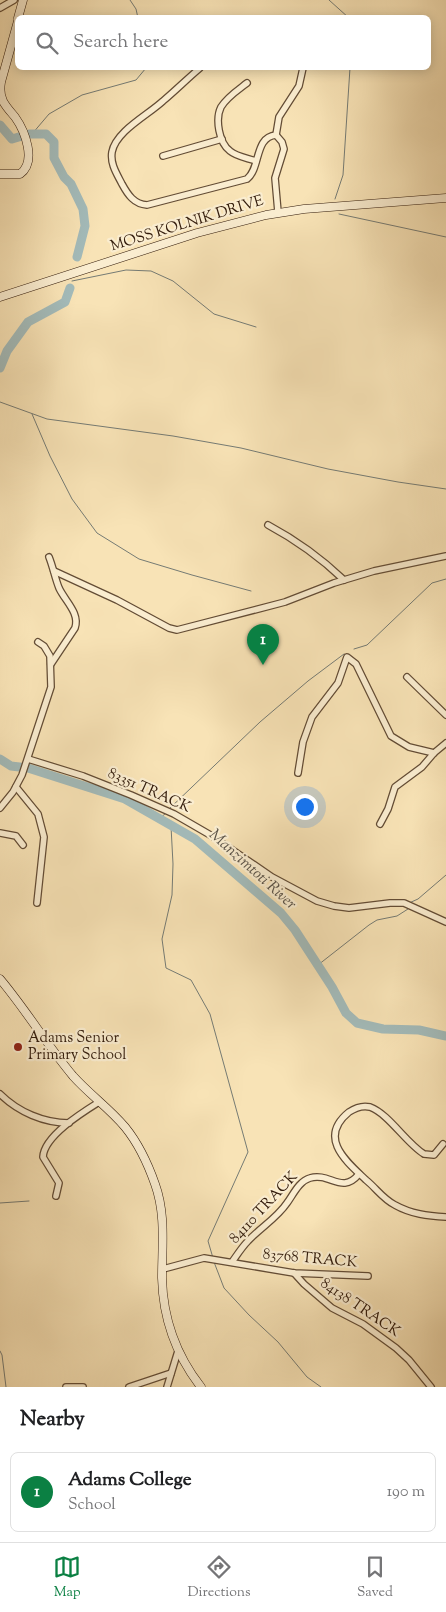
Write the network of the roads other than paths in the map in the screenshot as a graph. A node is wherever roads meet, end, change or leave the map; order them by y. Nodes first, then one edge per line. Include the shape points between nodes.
1 (14, 0) edge
2 (23, 0) edge
3 (0, 8) edge
4 (19, 15) edge
5 (15, 28) edge
6 (2, 68) edge
7 (198, 70) edge
8 (303, 70) edge
9 (247, 82) dead end
10 (276, 135) junction
11 (222, 139) junction
12 (163, 156) dead end
13 (256, 161) junction
14 (0, 174) edge
15 (446, 198) edge
16 (278, 212) junction
17 (0, 297) edge
18 (268, 525) dead end
19 (446, 556) edge
20 (49, 557) dead end
21 (54, 571) junction
22 (344, 580) junction
23 (38, 642) dead end
24 (51, 664) junction
25 (407, 677) dead end
26 (446, 715) edge
27 (446, 744) edge
28 (434, 753) junction
29 (27, 762) junction
30 (298, 773) dead end
31 (16, 787) junction
32 (0, 808) edge
33 (380, 824) dead end
34 (0, 833) edge
35 (23, 845) dead end
36 (37, 902) dead end
37 (446, 922) edge
38 (0, 979) edge
39 (0, 1094) edge
40 (99, 1102) junction
41 (69, 1123) junction
42 (443, 1144) dead end
43 (360, 1174) junction
44 (56, 1196) dead end
45 (446, 1217) edge
46 (232, 1262) junction
47 (162, 1269) junction
48 (294, 1273) junction
49 (368, 1276) dead end
50 (178, 1351) junction
51 (171, 1373) junction
52 (66, 1387) edge
53 (83, 1387) edge
54 (129, 1387) edge
55 (168, 1387) edge
56 (201, 1387) edge
57 (431, 1387) edge

1 - 3 street
2 - 4 street
5 - 6 street
6 - 14 street via 2,96 22,129 29,162 22,173
7 - 13 street via 116,141 112,163 127,192 138,203 149,204 248,179
8 - 10 street via 299,86 279,117
9 - 11 street via 228,98 220,110 218,120
10 - 13 street via 265,140
10 - 16 street via 284,149 275,178
11 - 12 street
11 - 13 street via 236,155
15 - 16 street, MOSS KOLNIK DRIVE
16 - 17 street, MOSS KOLNIK DRIVE via 197,233
18 - 22 street via 306,548
19 - 22 street
20 - 21 street
21 - 22 street via 177,630 285,602
21 - 24 street via 76,623
23 - 24 street via 47,650
24 - 29 street via 51,687
25 - 26 street
27 - 28 street
28 - 30 street via 409,747 391,736 356,664 348,656 338,683 312,717 303,742
28 - 33 street via 422,767 395,787
29 - 31 street
29 - 37 street, 83351 TRACK via 83,776 179,816 272,877 317,901 348,908 404,903
31 - 32 street
31 - 36 street via 38,814 44,837
34 - 35 street via 16,836
38 - 40 street via 62,1062
39 - 41 street via 11,1104 36,1117
40 - 41 street
40 - 47 street via 133,1138 155,1185 162,1223
41 - 44 street via 43,1151 45,1162 58,1179 60,1186
42 - 43 street via 434,1154 424,1154 376,1110 365,1106 356,1108 342,1119 336,1137 343,1159
43 - 45 street via 394,1205 427,1216
43 - 46 street, 84110 TRACK via 347,1184 316,1177 305,1180 283,1209 248,1241
46 - 47 street, 83768 TRACK via 204,1258
46 - 48 street, 83768 TRACK
47 - 50 street via 166,1318
48 - 49 street, 83768 TRACK
48 - 57 street, 84138 TRACK via 332,1308 363,1324 396,1348
50 - 51 street
50 - 56 street
51 - 54 street
51 - 55 street
52 - 53 street

